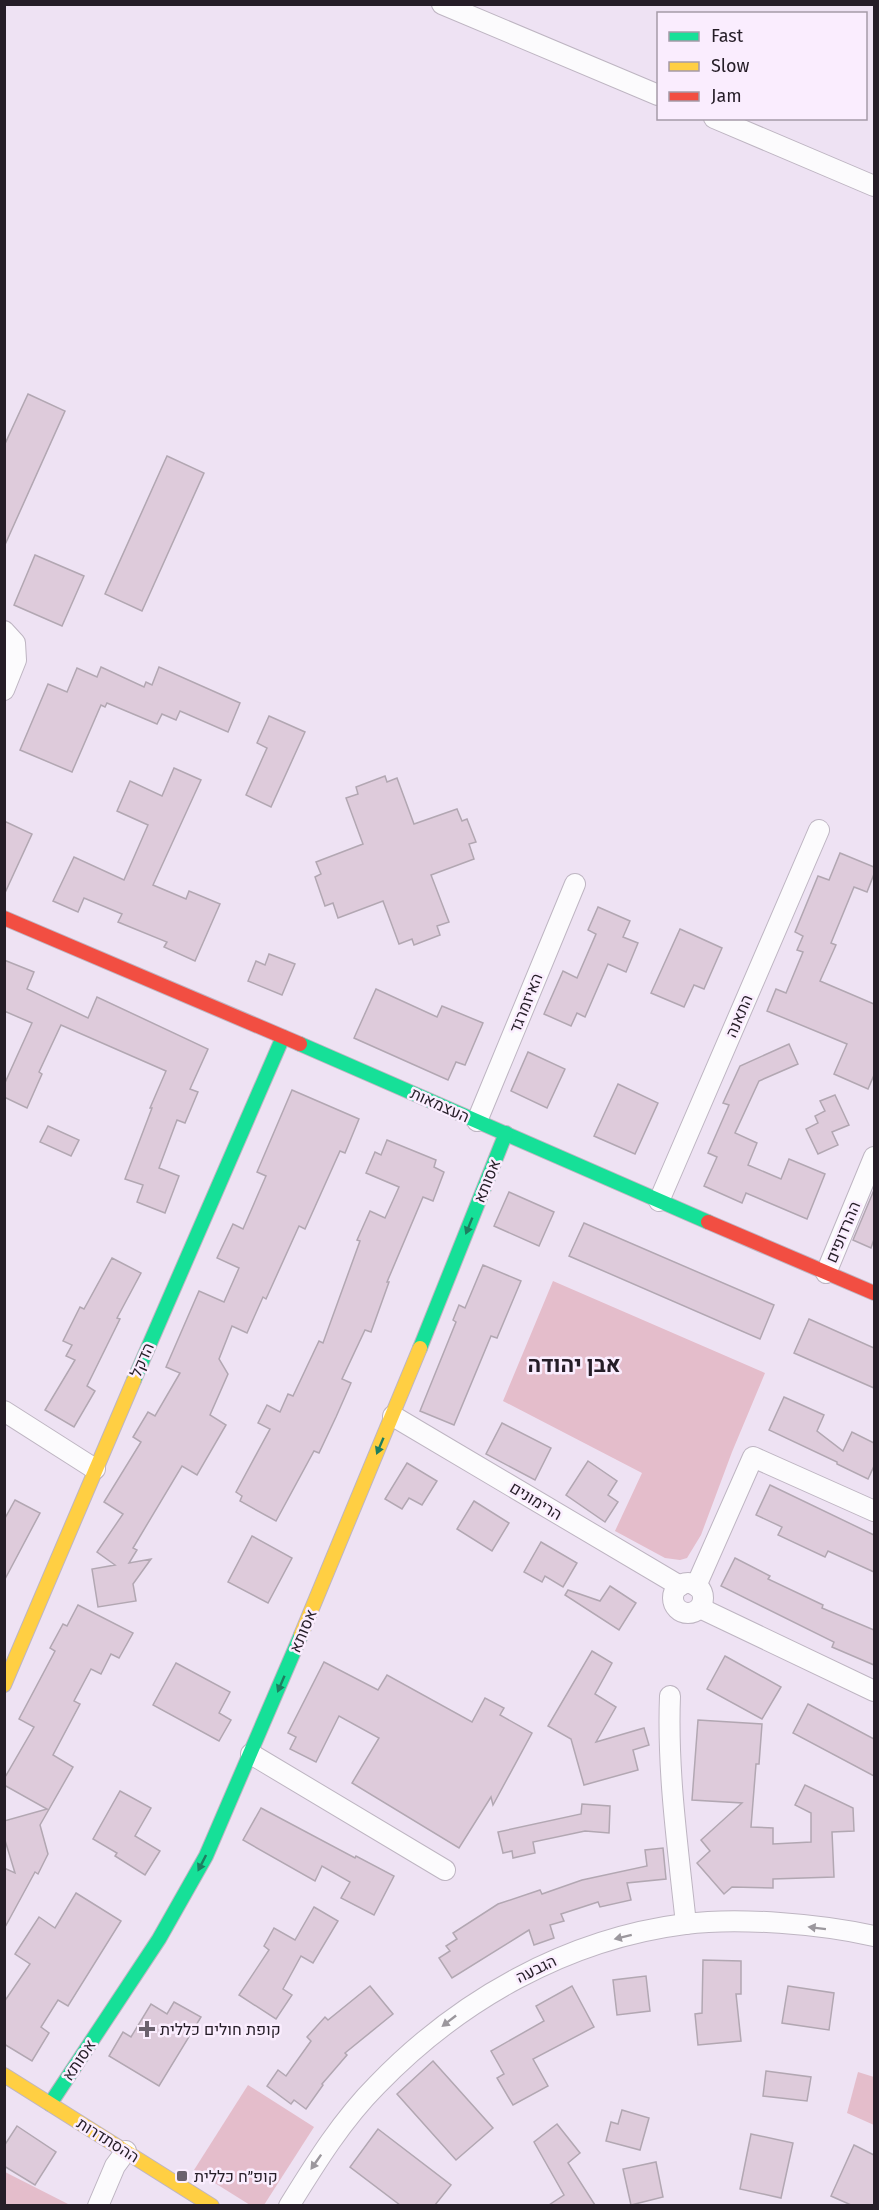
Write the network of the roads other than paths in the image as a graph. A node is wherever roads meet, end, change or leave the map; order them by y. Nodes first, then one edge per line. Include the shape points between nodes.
1 (442, 4) edge
2 (657, 95) edge
3 (719, 120) edge
4 (874, 186) edge
5 (4, 631) edge
6 (4, 690) edge
7 (819, 831) dead end
8 (575, 884) dead end
9 (4, 918) edge
10 (283, 1036) junction
11 (477, 1121) junction
12 (506, 1133) junction
13 (874, 1157) edge
14 (659, 1201) junction
15 (826, 1273) junction
16 (874, 1293) edge
17 (4, 1412) edge
18 (393, 1416) junction
19 (95, 1469) junction
20 (874, 1511) edge
21 (688, 1586) junction
22 (700, 1608) junction
23 (4, 1684) edge
24 (874, 1691) edge
25 (670, 1696) dead end
26 (251, 1754) junction
27 (446, 1870) dead end
28 (686, 1924) junction
29 (874, 1936) edge
30 (4, 2075) edge
31 (50, 2103) junction
32 (126, 2151) junction
33 (98, 2205) edge
34 (212, 2205) edge
35 (289, 2205) edge

1 - 2 street
3 - 4 street
5 - 6 street via 15,643 16,660
7 - 14 street, התאנה
8 - 11 street, האיזמרגד
9 - 10 street, העצמאות
10 - 11 street, העצמאות
10 - 19 street, הדקל
11 - 12 street, העצמאות
12 - 14 street, העצמאות
12 -> 18 street, אסותא
13 - 15 street, ההרדופים
14 - 15 street, העצמאות
15 - 16 street, העצמאות
17 - 19 street
18 - 21 street, הרימונים
18 -> 26 street, אסותא
19 - 23 street, הדקל
20 - 21 street via 753,1457
21 - 22 street via 702,1593
21 - 22 street via 674,1594 676,1608 685,1613
22 - 24 street
25 - 28 street via 669,1771
26 - 27 street
26 -> 31 street, אסותא via 206,1856 159,1939
29 -> 28 street, הגבעה via 742,1922
28 -> 35 street, הגבעה via 590,1945 544,1964 458,2014 414,2048 375,2086 314,2164
30 - 31 street, ההסתדרות
31 - 32 street, ההסתדרות
32 - 33 street
32 - 34 street, ההסתדרות

